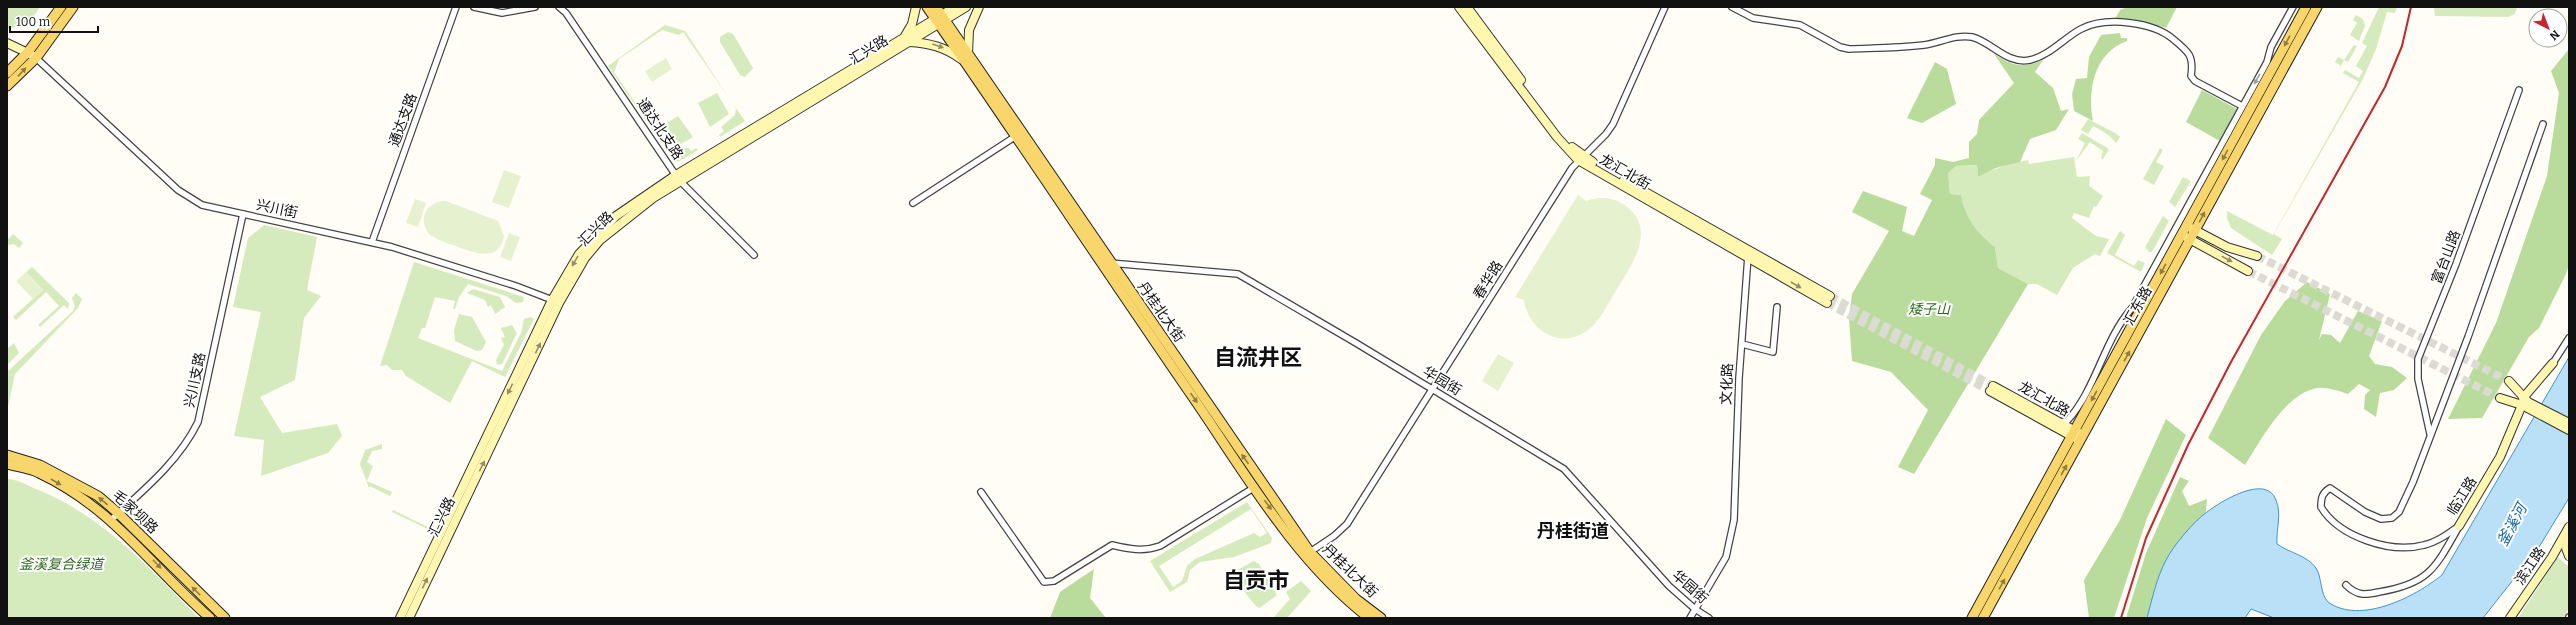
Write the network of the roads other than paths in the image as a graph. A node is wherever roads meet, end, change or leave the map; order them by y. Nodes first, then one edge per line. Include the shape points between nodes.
1 (61, 7) edge
2 (73, 7) edge
3 (456, 7) edge
4 (474, 7) edge
5 (535, 7) edge
6 (559, 7) edge
7 (916, 7) edge
8 (927, 7) edge
9 (955, 7) edge
10 (966, 7) edge
11 (979, 7) edge
12 (1460, 7) edge
13 (1467, 7) edge
14 (1665, 7) edge
15 (1732, 7) edge
16 (2293, 7) edge
17 (2306, 7) edge
18 (2317, 7) edge
19 (939, 17) edge
20 (906, 40) junction
21 (7, 42) edge
22 (32, 55) junction
23 (966, 57) junction
24 (7, 73) edge
25 (7, 86) edge
26 (2519, 90) dead end
27 (2242, 106) junction
28 (2543, 124) dead end
29 (1016, 136) junction
30 (1580, 158) junction
31 (678, 177) junction
32 (913, 203) dead end
33 (243, 214) junction
34 (2187, 226) junction
35 (2196, 230) junction
36 (2182, 235) junction
37 (2191, 240) junction
38 (372, 242) junction
39 (1749, 254) junction
40 (754, 255) dead end
41 (1110, 263) junction
42 (1829, 300) tunnel mouth
43 (556, 302) junction
44 (1777, 307) dead end
45 (2569, 338) edge
46 (1742, 344) junction
47 (2553, 363) joint
48 (2509, 381) tunnel mouth
49 (1432, 389) junction
50 (2500, 398) tunnel mouth
51 (2525, 403) junction
52 (2060, 422) junction
53 (2569, 423) edge
54 (2569, 430) edge
55 (2074, 433) junction
56 (2430, 434) junction
57 (2082, 438) junction
58 (7, 455) edge
59 (7, 464) edge
60 (1255, 487) junction
61 (981, 492) dead end
62 (115, 516) junction
63 (2459, 526) junction
64 (2569, 527) edge
65 (2569, 540) edge
66 (1310, 552) junction
67 (2569, 556) edge
68 (2346, 585) dead end
69 (1695, 609) junction
70 (210, 618) edge
71 (225, 618) edge
72 (400, 618) edge
73 (408, 618) edge
74 (1369, 618) edge
75 (1381, 618) edge
76 (1690, 618) edge
77 (1709, 618) edge
78 (1972, 618) edge
79 (1983, 618) edge
80 (2510, 618) edge

1 - 22 main road
2 - 22 main road
3 - 38 street, 通达支路
4 - 5 street via 502,13
6 - 31 street, 通达北支路 via 566,13
7 - 20 main road
8 - 19 main road, 丹桂北大街
9 - 19 main road
10 - 19 main road
11 - 23 main road via 969,30
12 - 30 main road, 龙汇北街 via 1557,137
13 - 30 main road, 龙汇北街
14 - 30 street, 春华路 via 1613,124
15 - 27 street via 1753,18 1800,25 1840,47 1849,49 1926,45 1951,38 1972,37 2010,58 2030,60 2083,28 2131,22 2160,29 2188,51 2193,61 2191,76 2195,81
16 -> 27 street via 2271,47 2267,62
17 -> 34 main road, 汇东路
35 -> 18 main road, 汇东路
19 - 20 main road, 汇兴路
19 - 23 main road, 丹桂北大街
20 -> 23 main road via 927,42
20 - 31 main road, 汇兴路
21 - 22 main road
22 - 24 main road
25 -> 22 main road
22 - 33 street, 兴川街 via 190,199 202,205
23 - 29 main road, 丹桂北大街
23 - 41 main road, 丹桂北大街
26 - 56 street, 富台山路 via 2456,264 2418,359 2418,378
27 - 52 street via 2132,308 2123,318 2107,347 2104,359 2078,407 2067,421
28 - 56 street via 2468,337
29 - 32 street
29 -> 60 main road, 丹桂北大街
30 - 39 main road, 龙汇北街
30 - 49 street, 春华路
31 - 40 street, 通达北支路
31 - 43 main road, 汇兴路 via 600,240
33 - 38 street, 兴川街
33 - 62 street, 兴川支路 via 198,422 189,442
34 - 35 main road
34 - 36 main road, 汇东路
35 - 37 main road, 汇东路
37 -> 35 main road via 2246,270 2244,261 2254,255 2227,247
36 - 37 main road
36 -> 55 main road, 汇东路
57 -> 37 main road, 汇东路
38 - 43 street, 兴川街 via 516,286
39 - 42 main road, 龙汇北街
39 - 46 street, 文化路
41 - 49 street, 华园街 via 1238,274
66 -> 41 main road, 丹桂北大街
43 -> 72 main road
73 -> 43 main road, 汇兴路
44 - 46 street via 1773,352
45 - 47 street, 临江路
46 - 69 street, 文化路 via 1734,520 1726,557
47 - 51 main road, 临江路
48 - 51 main road
49 - 66 street, 春华路 via 1347,524
49 - 69 street, 华园街 via 1571,474 1669,586
50 - 51 main road
51 - 53 main road
51 - 54 main road
51 - 63 main road, 临江路 via 2500,457
52 - 55 main road, 龙汇北路
52 - 55 main road, 龙汇北路 via 1992,389
55 - 57 main road, 龙汇北路
55 - 78 main road, 汇东路
56 - 63 street, 临江路 via 2413,482 2399,512 2392,518 2381,519 2365,512 2330,488 2321,498 2321,507 2325,514 2356,536 2403,547 2424,545
79 -> 57 main road, 汇东路
62 -> 58 main road, 毛家坝路 via 98,496 40,465
59 -> 62 main road, 毛家坝路 via 38,472
60 - 61 street via 1160,546 1150,550 1133,550 1112,545 1054,581 1044,582
60 -> 74 main road, 丹桂北大街 via 1305,557 1350,604
62 -> 70 main road, 毛家坝路
71 -> 62 main road, 毛家坝路
63 - 68 street via 2437,564 2419,581 2397,589 2364,595 2352,592
64 - 80 main road, 滨江路 via 2552,557
65 - 67 main road via 2566,548
66 - 75 main road, 丹桂北大街 via 1356,599
69 - 76 street
69 - 77 street, 华园街

